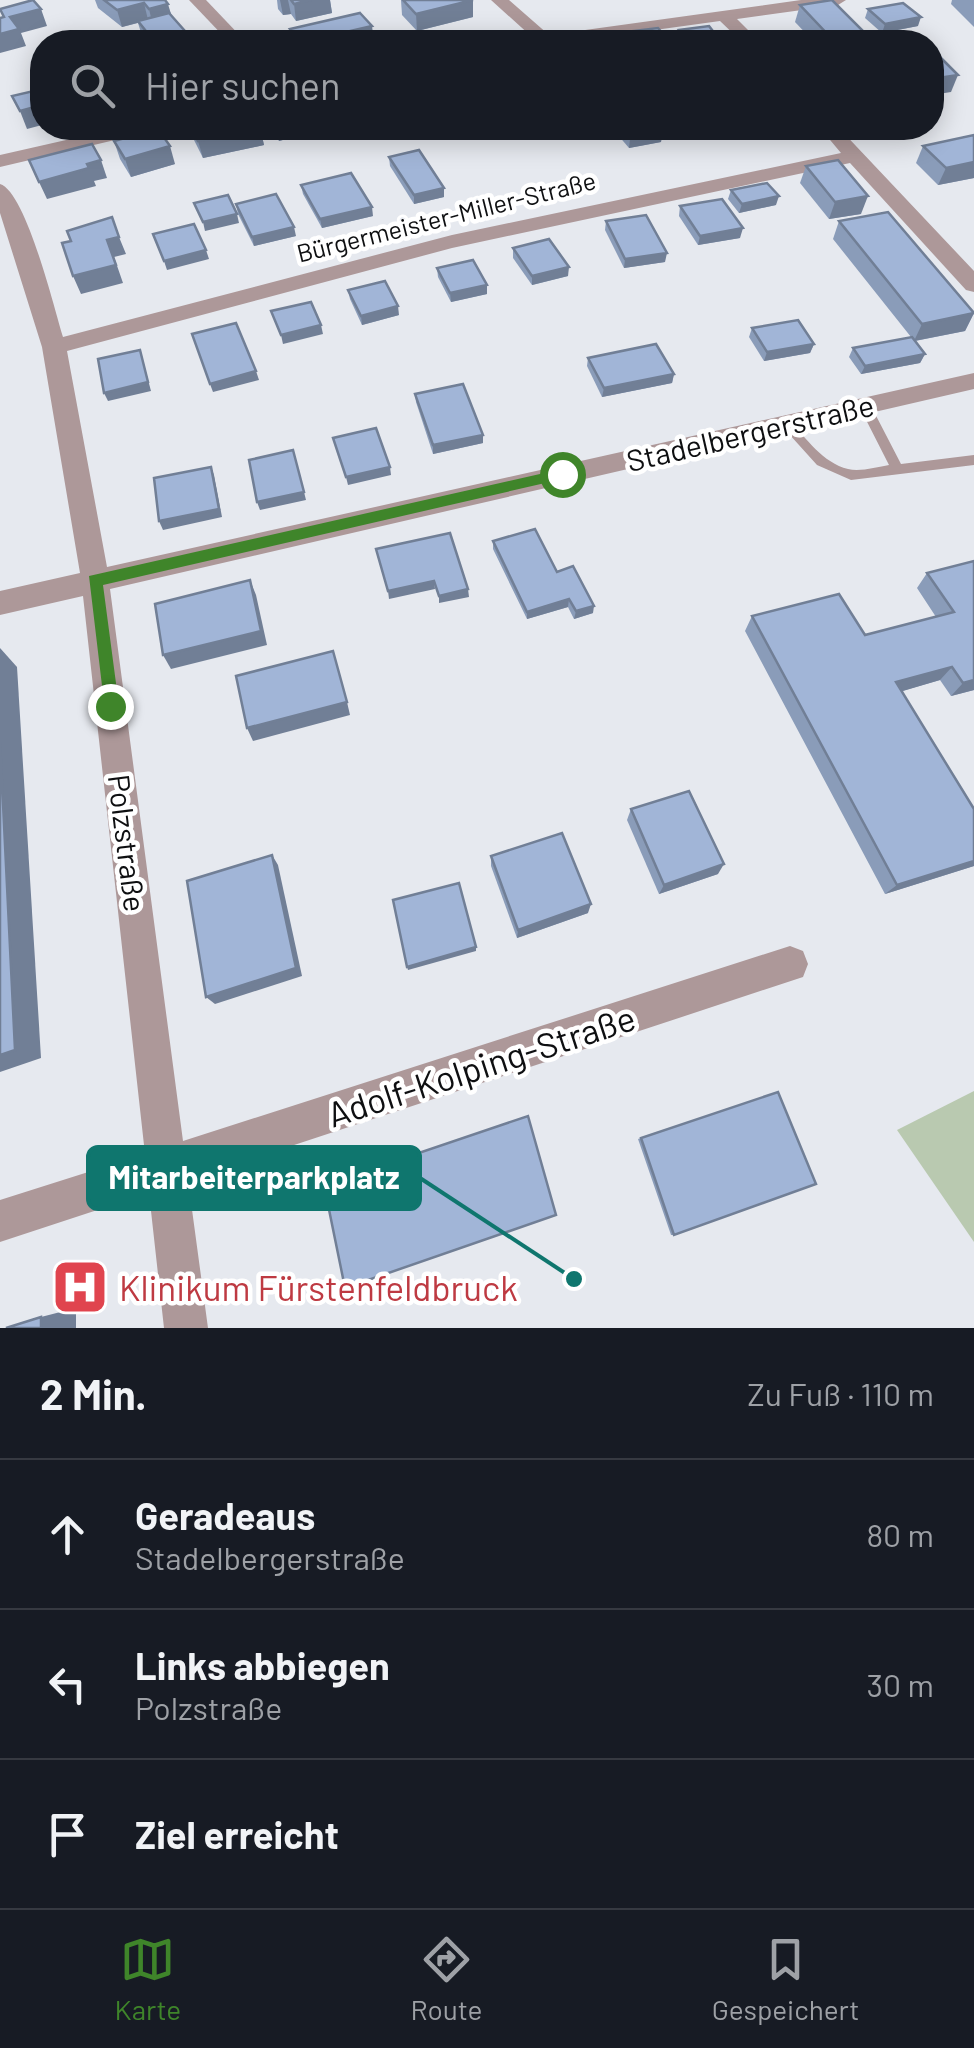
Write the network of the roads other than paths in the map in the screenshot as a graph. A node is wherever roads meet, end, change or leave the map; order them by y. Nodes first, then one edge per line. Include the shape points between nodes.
1 (198, 0) edge
2 (499, 0) edge
3 (838, 0) edge
4 (723, 15) junction
5 (227, 30) edge
6 (528, 30) edge
7 (617, 30) edge
8 (739, 30) edge
9 (90, 140) edge
10 (840, 140) edge
11 (854, 156) junction
12 (0, 161) edge
13 (0, 190) edge
14 (974, 285) edge
15 (54, 347) junction
16 (974, 382) edge
17 (865, 406) junction
18 (786, 424) junction
19 (974, 460) edge
20 (898, 470) junction
21 (95, 580) junction
22 (0, 603) edge
23 (790, 964) dead end
24 (168, 1167) junction
25 (0, 1221) edge
26 (186, 1328) edge

1 - 5 street
2 - 6 street
3 - 4 street
4 - 7 street
4 - 8 street
9 - 12 street
10 - 11 street
11 - 14 street
11 - 15 street, Bürgermeister-Miller-Straße via 549,218
13 - 15 street, Polzstraße
15 - 21 street, Polzstraße
16 - 17 street, Stadelbergerstraße
17 - 18 street, Stadelbergerstraße
17 - 20 lane
18 - 20 lane via 832,470 850,476
18 - 21 street, Stadelbergerstraße
19 - 20 lane
21 - 22 street, Stadelbergerstraße
21 - 24 street, Polzstraße
23 - 24 street, Adolf-Kolping-Straße
24 - 25 street, Adolf-Kolping-Straße
24 - 26 street, Polzstraße

